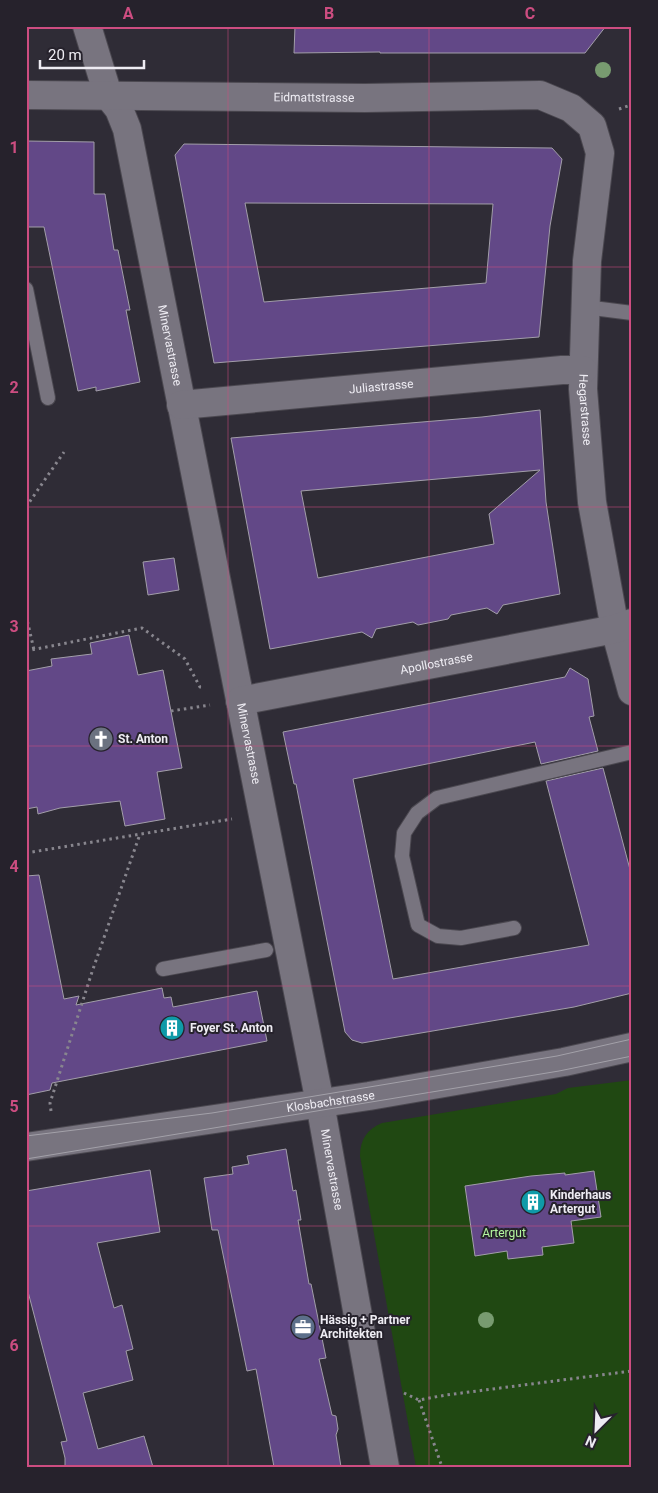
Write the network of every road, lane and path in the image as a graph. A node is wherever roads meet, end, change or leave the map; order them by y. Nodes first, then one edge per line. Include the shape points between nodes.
1 (86, 26) edge
2 (26, 95) edge
3 (108, 95) junction
4 (592, 126) joint
5 (26, 289) edge
6 (585, 307) junction
7 (632, 312) edge
8 (583, 370) junction
9 (48, 398) dead end
10 (181, 405) junction
11 (64, 452) dead end
12 (26, 507) edge
13 (26, 615) edge
14 (623, 626) edge
15 (34, 650) junction
16 (26, 651) edge
17 (207, 686) dead end
18 (632, 691) edge
19 (240, 701) junction
20 (199, 707) dead end
21 (171, 711) dead end
22 (632, 752) edge
23 (240, 817) dead end
24 (140, 834) junction
25 (26, 853) edge
26 (514, 928) dead end
27 (266, 950) dead end
28 (163, 969) dead end
29 (632, 1048) edge
30 (50, 1103) dead end
31 (320, 1104) junction
32 (26, 1147) edge
33 (632, 1370) edge
34 (396, 1392) dead end
35 (419, 1400) junction
36 (385, 1467) edge
37 (442, 1467) edge

1 - 3 street, Minervastrasse
2 - 3 street, Eidmattstrasse
3 - 4 street, Eidmattstrasse via 364,98 540,95 571,108
3 - 10 street, Minervastrasse via 119,109 127,129
4 - 6 street, Hegarstrasse via 600,153 587,260
5 - 9 lane
6 - 7 lane
6 - 8 street, Hegarstrasse
8 - 10 street, Juliastrasse
8 - 14 street, Hegarstrasse via 592,502
10 - 19 street, Minervastrasse
11 - 12 path
13 - 15 path
14 - 18 street, Hegarstrasse
14 - 19 street, Apollostrasse
15 - 16 path
15 - 17 path via 142,628 184,659 200,688
19 - 31 street, Minervastrasse
20 - 21 path
22 - 26 lane via 437,798 417,812 404,833 402,856 418,925 438,936 461,938
23 - 24 path
24 - 25 path
24 - 30 path
27 - 28 lane
29 - 31 street, Klosbachstrasse
31 - 32 street, Klosbachstrasse
31 - 36 street, Minervastrasse
33 - 35 path
34 - 35 path
35 - 37 path

